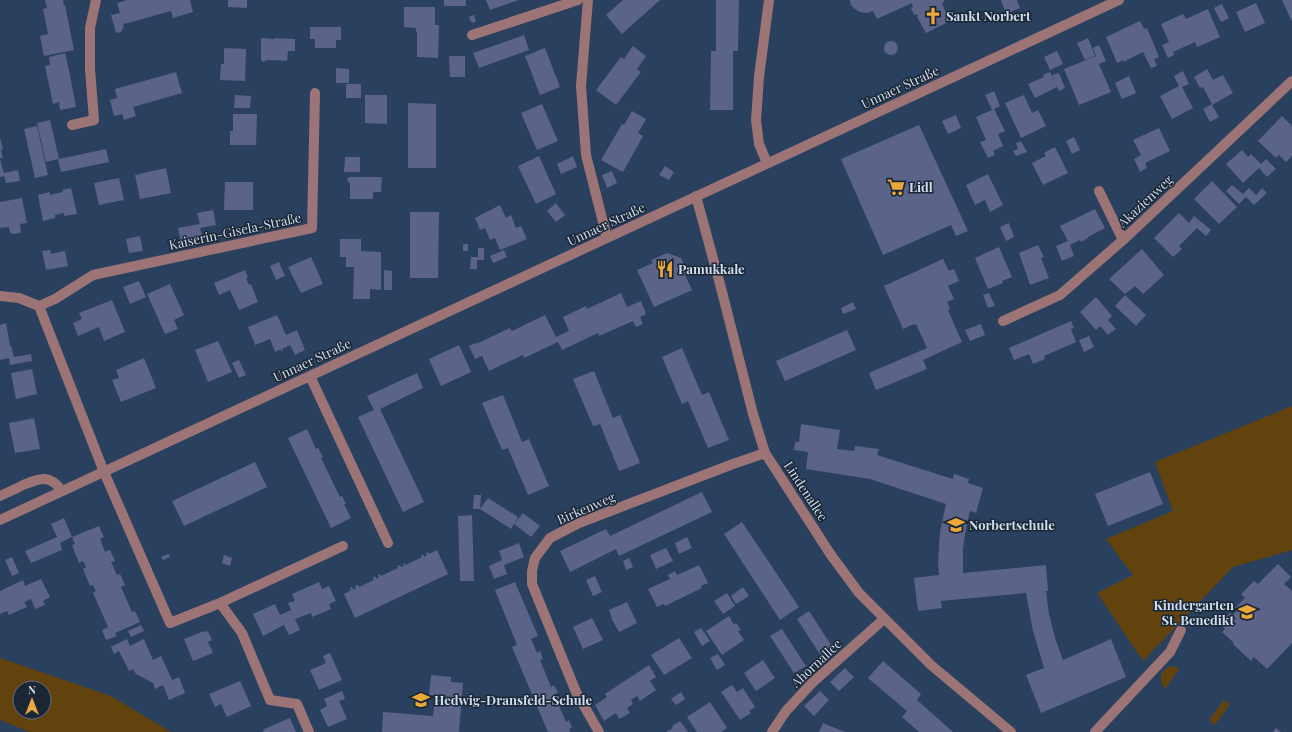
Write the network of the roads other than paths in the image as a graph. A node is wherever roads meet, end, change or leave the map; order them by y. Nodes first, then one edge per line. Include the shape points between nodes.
1 (96, 0) edge
2 (578, 0) edge
3 (588, 0) edge
4 (769, 0) edge
5 (1119, 0) edge
6 (472, 35) dead end
7 (1292, 81) edge
8 (315, 93) dead end
9 (72, 124) dead end
10 (767, 163) junction
11 (1099, 191) dead end
12 (696, 196) junction
13 (607, 238) junction
14 (1123, 240) junction
15 (0, 296) edge
16 (39, 306) junction
17 (1003, 321) dead end
18 (310, 376) junction
19 (765, 453) junction
20 (104, 472) junction
21 (62, 491) junction
22 (0, 496) edge
23 (0, 520) edge
24 (388, 543) dead end
25 (343, 546) dead end
26 (220, 603) junction
27 (884, 619) junction
28 (1181, 630) dead end
29 (310, 732) edge
30 (599, 732) edge
31 (772, 732) edge
32 (1011, 732) edge
33 (1095, 732) edge

1 - 9 street via 90,28 94,120
2 - 6 street
3 - 13 street via 580,86 586,155
4 - 10 street via 756,120 759,144
5 - 10 street, Unnaer Straße
7 - 14 street, Akazienweg
8 - 16 street, Kaiserin-Gisela-Straße via 312,228 93,275
10 - 12 street, Unnaer Straße
11 - 14 street
12 - 13 street, Unnaer Straße
12 - 19 street, Lindenallee
13 - 18 street, Unnaer Straße
14 - 17 street, Akazienweg via 1060,295
15 - 16 street via 19,298
16 - 20 street
18 - 20 street, Unnaer Straße
18 - 24 street
19 - 27 street, Lindenallee via 859,593
19 - 30 street, Birkenweg via 579,523 550,538 535,558 532,584 576,692
20 - 21 street, Unnaer Straße
20 - 26 street via 170,623
21 - 22 street via 57,484 39,478
21 - 23 street, Unnaer Straße
25 - 26 street
26 - 29 street via 242,633 270,700 297,704
27 - 31 street, Ahornallee via 812,683
27 - 32 street, Lindenallee via 931,665
28 - 33 street via 1170,652

